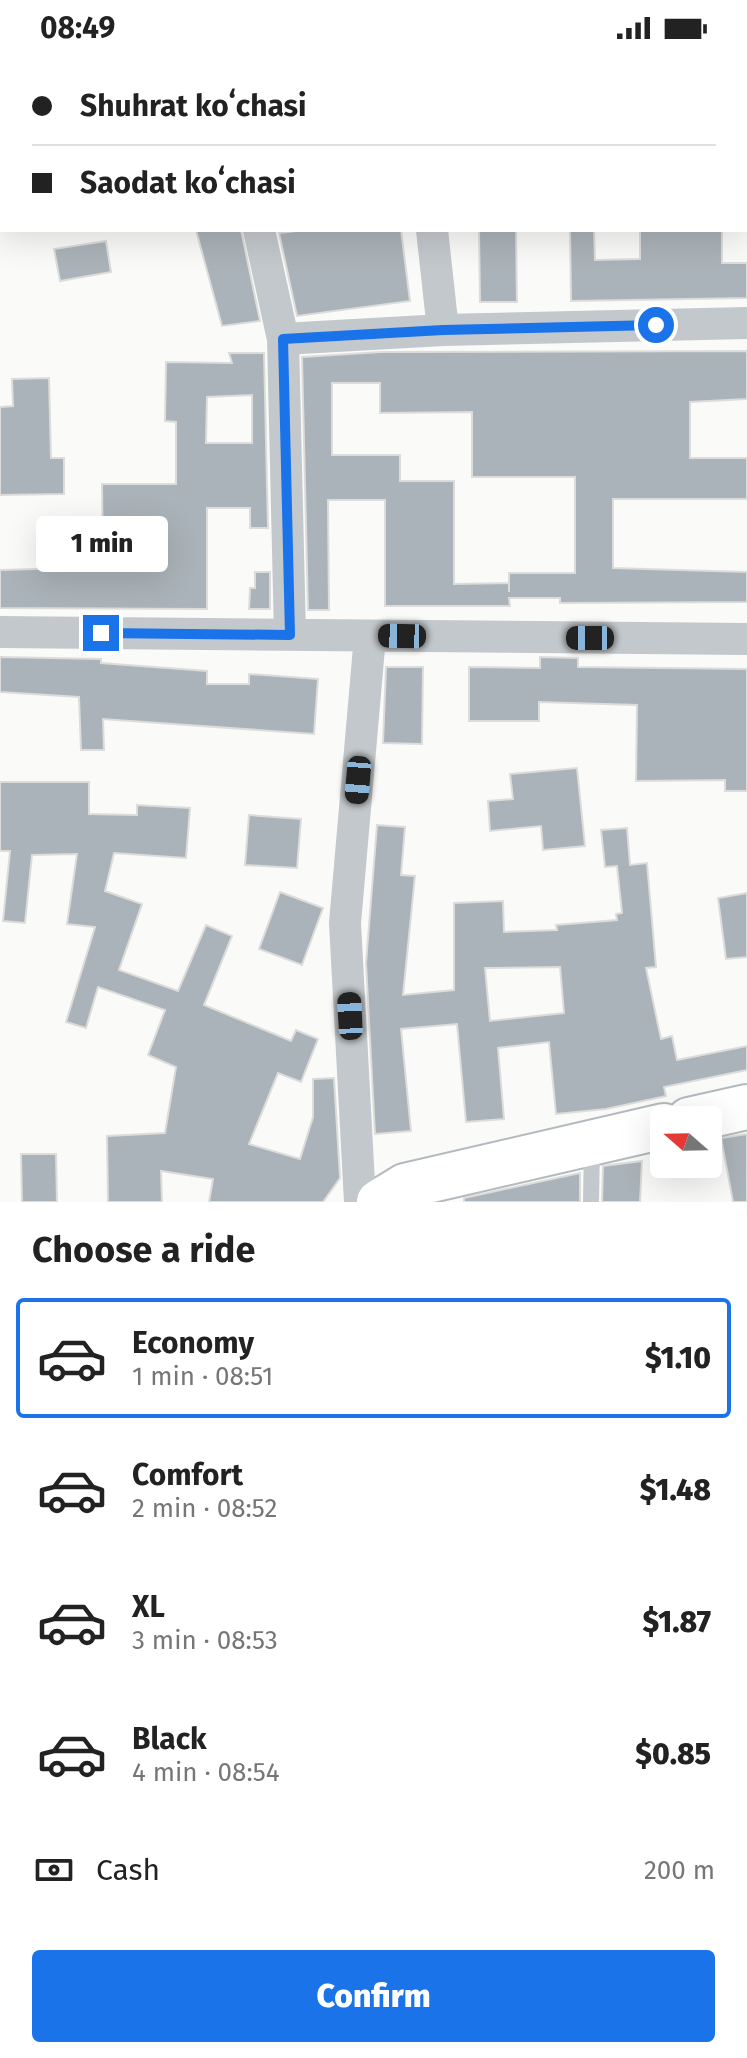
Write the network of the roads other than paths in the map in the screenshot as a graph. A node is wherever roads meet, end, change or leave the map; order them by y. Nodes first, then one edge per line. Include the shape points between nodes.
1 (259, 232) edge
2 (432, 232) edge
3 (747, 323) edge
4 (443, 330) junction
5 (283, 339) junction
6 (0, 632) edge
7 (290, 635) junction
8 (370, 636) junction
9 (747, 639) edge
10 (747, 1107) edge
11 (722, 1113) edge
12 (650, 1129) edge
13 (592, 1142) junction
14 (360, 1202) edge
15 (379, 1202) edge
16 (591, 1202) edge

1 - 5 street
2 - 4 street
3 - 4 street
4 - 5 street
5 - 7 street
6 - 7 street
7 - 8 street
8 - 9 street
8 - 14 street via 345,923
10 - 11 main road
12 - 13 main road
13 - 15 main road via 405,1186
13 - 16 lane

